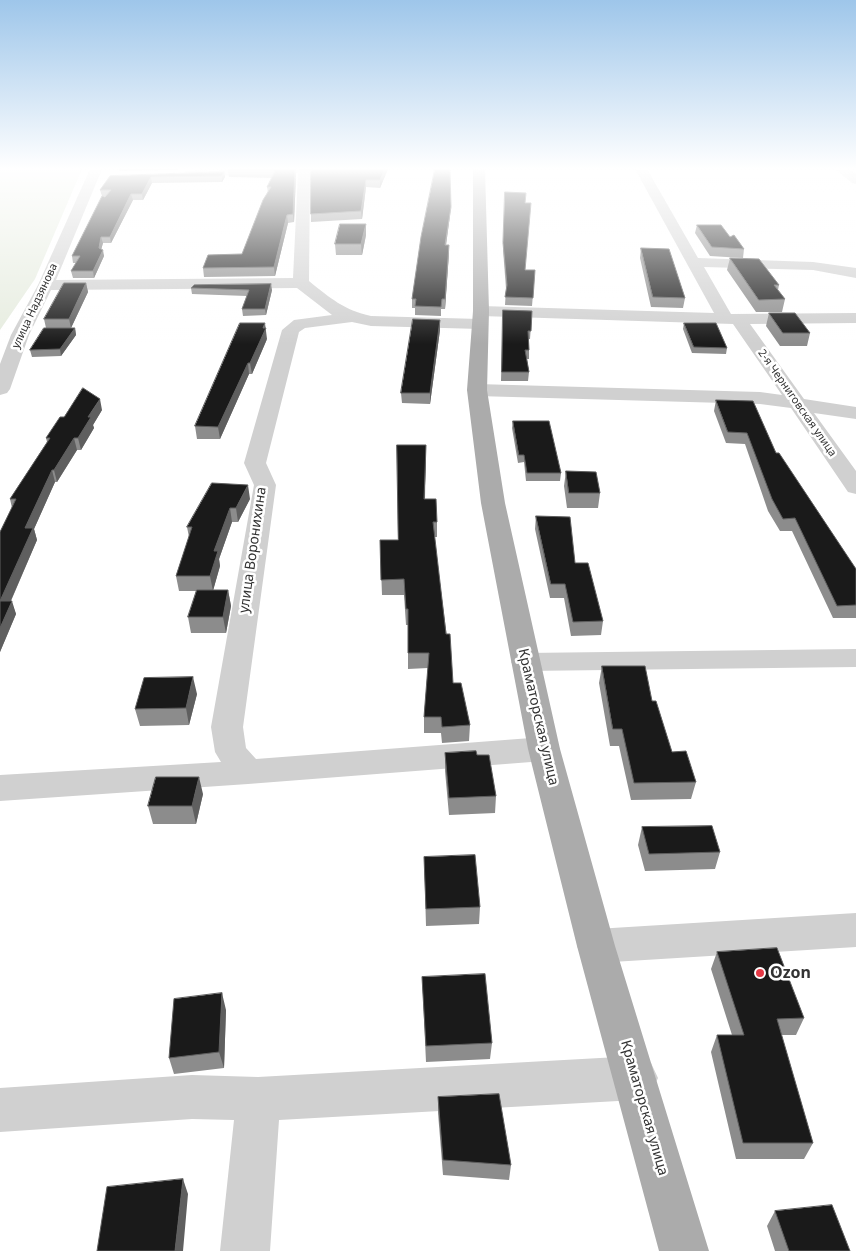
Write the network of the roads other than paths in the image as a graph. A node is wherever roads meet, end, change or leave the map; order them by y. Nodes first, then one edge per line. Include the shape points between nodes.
1 (72, 227) edge
2 (303, 227) edge
3 (480, 227) edge
4 (674, 227) edge
5 (694, 262) junction
6 (856, 273) edge
7 (301, 284) junction
8 (46, 285) junction
9 (352, 318) junction
10 (481, 318) junction
11 (732, 318) junction
12 (856, 318) edge
13 (0, 389) edge
14 (477, 390) junction
15 (799, 404) junction
16 (856, 413) edge
17 (856, 487) edge
18 (856, 658) edge
19 (525, 662) junction
20 (544, 749) junction
21 (248, 772) junction
22 (0, 788) edge
23 (856, 930) edge
24 (596, 946) junction
25 (636, 1078) junction
26 (258, 1100) junction
27 (0, 1110) edge
28 (245, 1251) edge
29 (684, 1251) edge

1 - 8 street, улица Надзянова
2 - 7 street
3 - 10 main road, Краматорская улица
4 - 5 street, 2-я Черниговская улица
5 - 6 street via 812,266
5 - 11 street, 2-я Черниговская улица
7 - 8 street
7 - 9 street
8 - 13 street, улица Надзянова via 20,335
9 - 10 street via 371,321
9 - 21 street, улица Воронихина via 300,324 291,330 256,463 265,485 227,727 231,752
10 - 11 street
10 - 14 main road, Краматорская улица
11 - 12 street
11 - 15 street, 2-я Черниговская улица
14 - 15 street via 760,398
14 - 19 main road, Краматорская улица via 493,502
15 - 16 street
15 - 17 street, 2-я Черниговская улица
18 - 19 street
19 - 20 main road, Краматорская улица
20 - 21 street
20 - 24 main road, Краматорская улица
21 - 22 street
23 - 24 street
24 - 25 main road, Краматорская улица
25 - 26 street
25 - 29 main road, Краматорская улица
26 - 27 street via 192,1097
26 - 28 street

